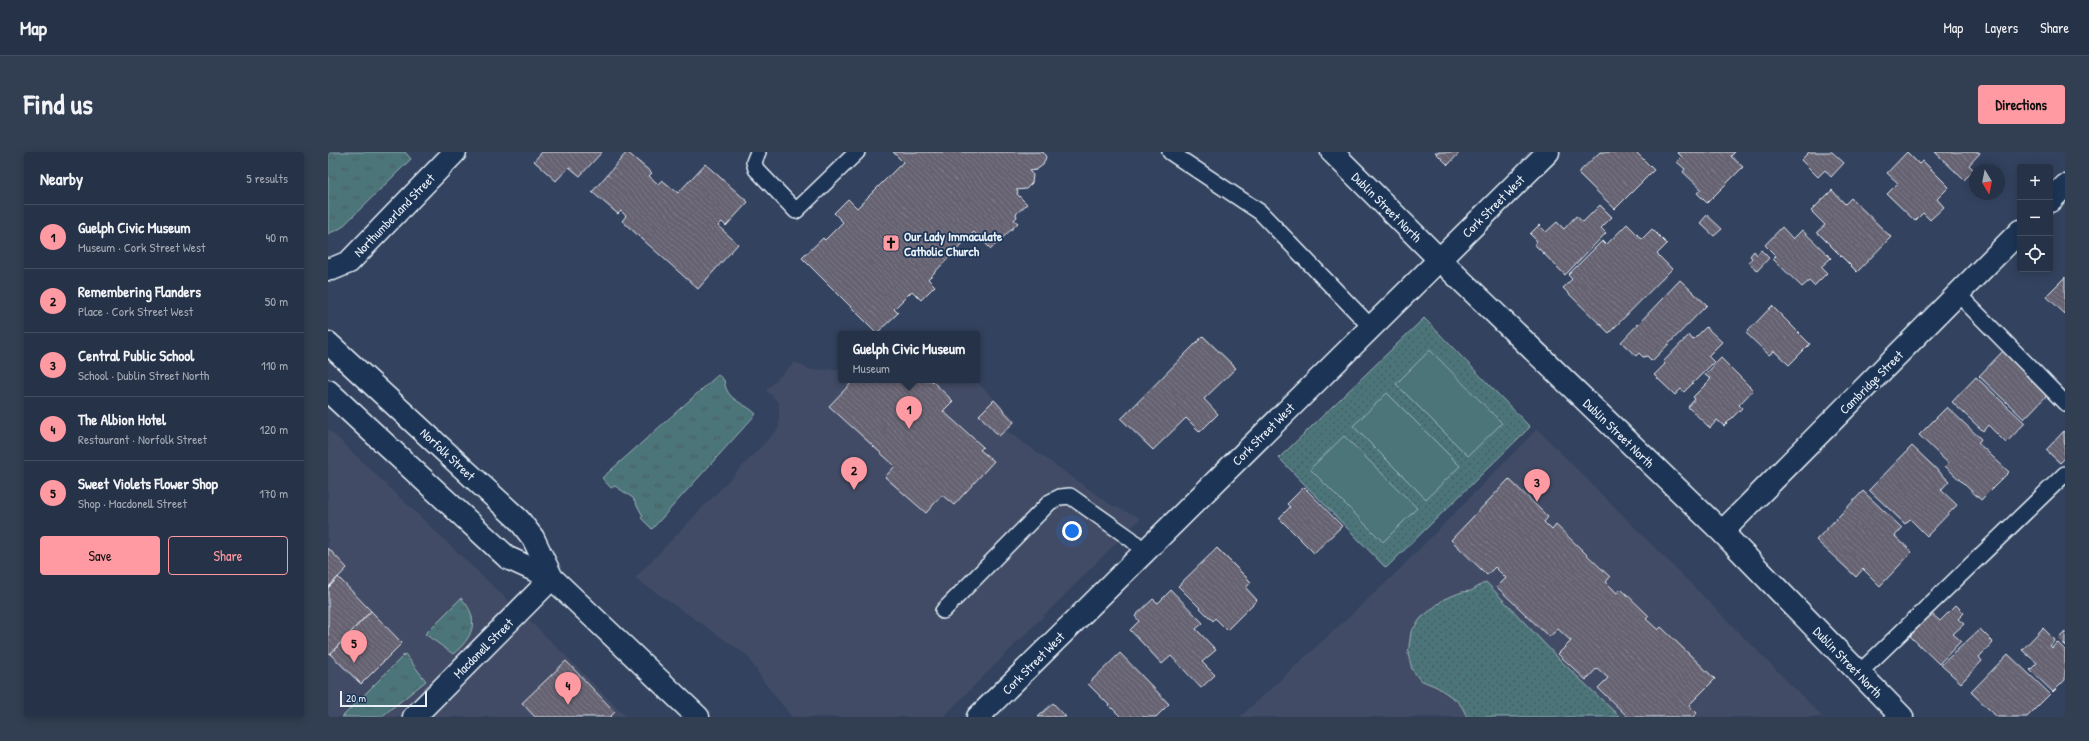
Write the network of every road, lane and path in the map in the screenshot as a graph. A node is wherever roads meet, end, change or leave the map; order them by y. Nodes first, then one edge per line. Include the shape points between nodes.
1 (455, 152) edge
2 (758, 152) edge
3 (857, 152) edge
4 (1170, 152) edge
5 (1332, 152) edge
6 (1548, 152) edge
7 (2065, 186) edge
8 (2051, 200) edge
9 (2017, 234) edge
10 (1440, 260) junction
11 (328, 269) edge
12 (1958, 294) junction
13 (1371, 326) junction
14 (328, 343) edge
15 (328, 391) edge
16 (2065, 403) edge
17 (2065, 474) edge
18 (1722, 532) junction
19 (1145, 552) junction
20 (552, 578) junction
21 (943, 611) dead end
22 (1859, 674) junction
23 (414, 717) edge
24 (698, 717) edge
25 (978, 717) edge
26 (1902, 717) edge

1 - 11 street, Northumberland Street via 349,262
2 - 3 lane via 754,162 756,169 796,211
4 - 13 lane via 1260,212
5 - 10 street, Dublin Street North
6 - 10 street, Cork Street West
7 - 8 street
9 - 12 street, Cambridge Street
10 - 13 street, Cork Street West
10 - 18 street, Dublin Street North
12 - 16 lane
12 - 18 street, Cambridge Street
13 - 19 street, Cork Street West
14 - 20 street, Norfolk Street via 519,520 533,538
15 - 20 street, Norfolk Street via 508,558
17 - 22 lane
18 - 22 street, Dublin Street North
19 - 21 lane via 1131,539 1070,496 1060,497 1050,502
19 - 25 street, Cork Street West
20 - 23 street, Macdonell Street
20 - 24 street, Norfolk Street
22 - 26 street, Dublin Street North

